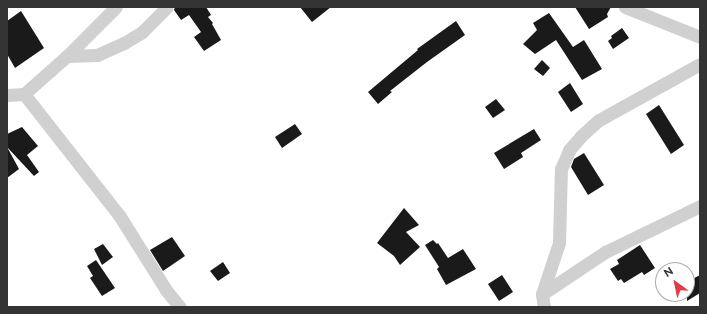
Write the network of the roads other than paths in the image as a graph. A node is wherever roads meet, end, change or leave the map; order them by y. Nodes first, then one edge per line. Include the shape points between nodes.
1 (116, 7) edge
2 (167, 7) edge
3 (625, 7) edge
4 (700, 37) edge
5 (67, 56) junction
6 (700, 64) edge
7 (24, 94) junction
8 (7, 95) edge
9 (700, 206) edge
10 (542, 294) junction
11 (180, 307) edge
12 (544, 307) edge

1 - 5 street
2 - 5 street via 142,32 124,43 96,55
3 - 4 street
5 - 7 street
6 - 10 street via 599,120 569,150 561,169 558,244
7 - 8 street
7 - 11 street via 119,215 166,290
9 - 10 street via 605,252
10 - 12 street

